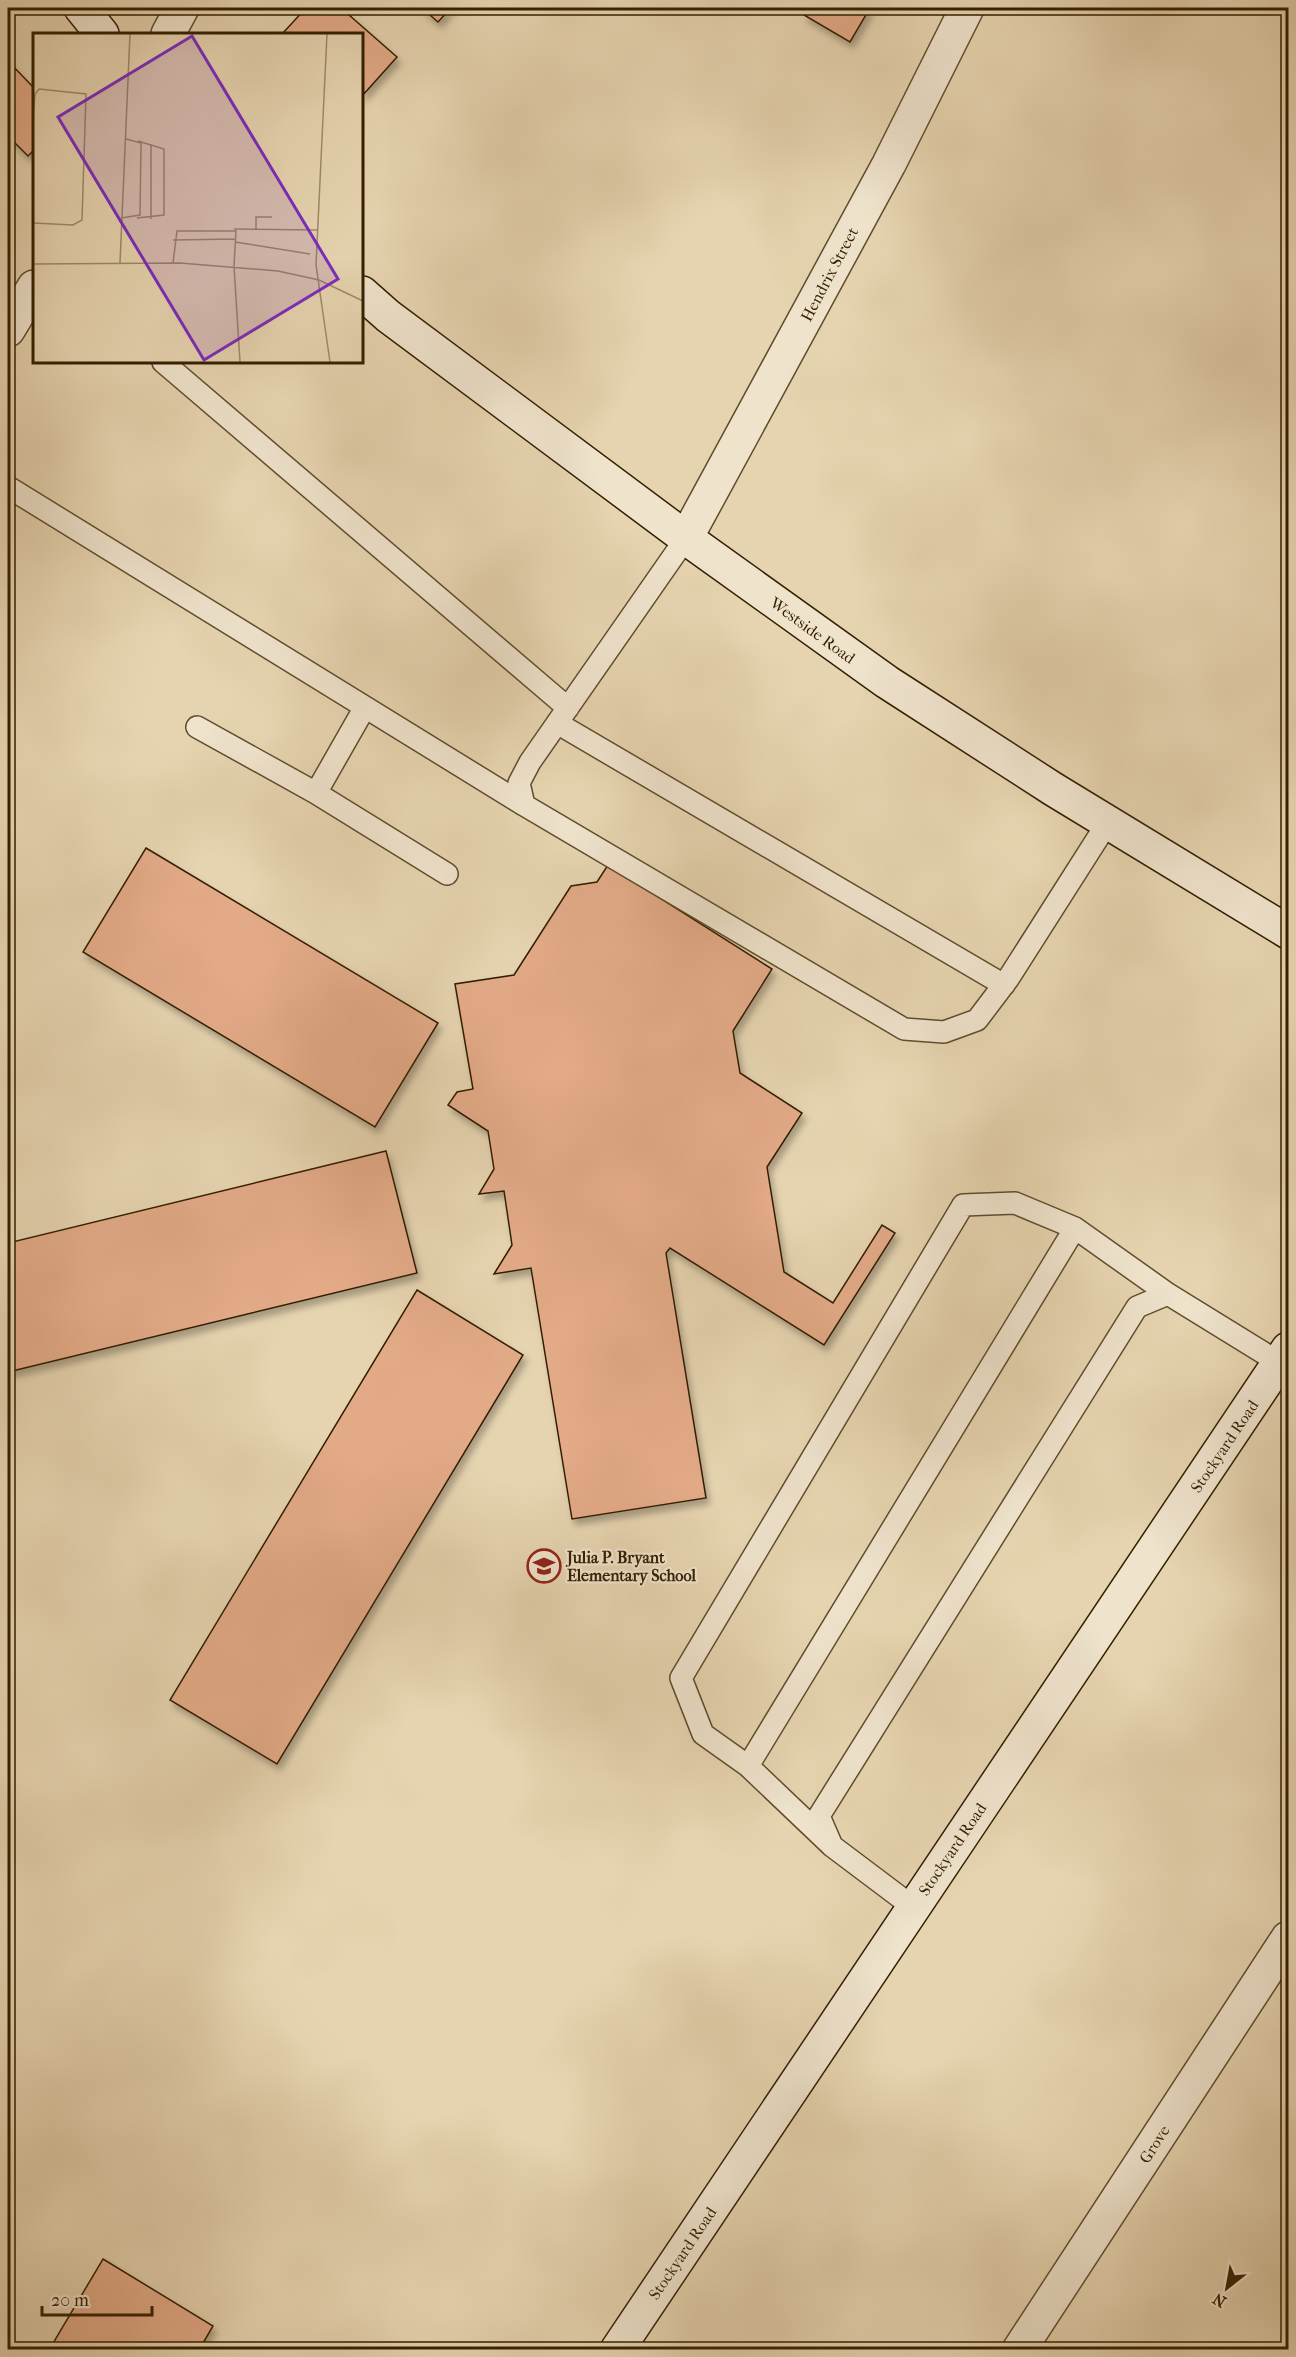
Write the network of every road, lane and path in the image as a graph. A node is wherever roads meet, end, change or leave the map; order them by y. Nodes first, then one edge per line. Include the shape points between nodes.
1 (81, 8) edge
2 (182, 8) edge
3 (967, 8) edge
4 (101, 33) edge
5 (169, 33) edge
6 (33, 289) edge
7 (363, 294) edge
8 (8, 330) edge
9 (164, 363) edge
10 (8, 486) edge
11 (686, 538) junction
12 (365, 707) junction
13 (562, 715) junction
14 (197, 727) dead end
15 (316, 794) junction
16 (524, 805) junction
17 (1108, 822) junction
18 (447, 874) dead end
19 (1288, 932) edge
20 (1004, 984) junction
21 (1075, 1228) junction
22 (1168, 1294) junction
23 (1284, 1356) edge
24 (748, 1766) junction
25 (832, 1846) junction
26 (913, 1907) junction
27 (1288, 1938) edge
28 (617, 2349) edge
29 (1019, 2349) edge

1 - 4 street
2 - 5 street
3 - 11 street, Hendrix Street via 889,164
6 - 8 street
7 - 11 street, Westside Road
9 - 13 lane
10 - 12 lane
11 - 13 lane
11 - 17 street, Westside Road via 887,682
12 - 15 lane
12 - 16 lane
13 - 16 lane via 519,783
13 - 20 lane
14 - 15 lane
15 - 18 lane
16 - 20 lane via 904,1029 944,1032 977,1020
17 - 19 street, Westside Road
17 - 20 lane
21 - 22 lane
21 - 24 lane
21 - 24 lane via 1016,1203 963,1205 681,1678 703,1734
22 - 23 lane
22 - 25 lane via 1137,1307 819,1816
23 - 26 street, Stockyard Road
24 - 25 lane
25 - 26 lane
26 - 28 street, Stockyard Road
27 - 29 street, Grove

